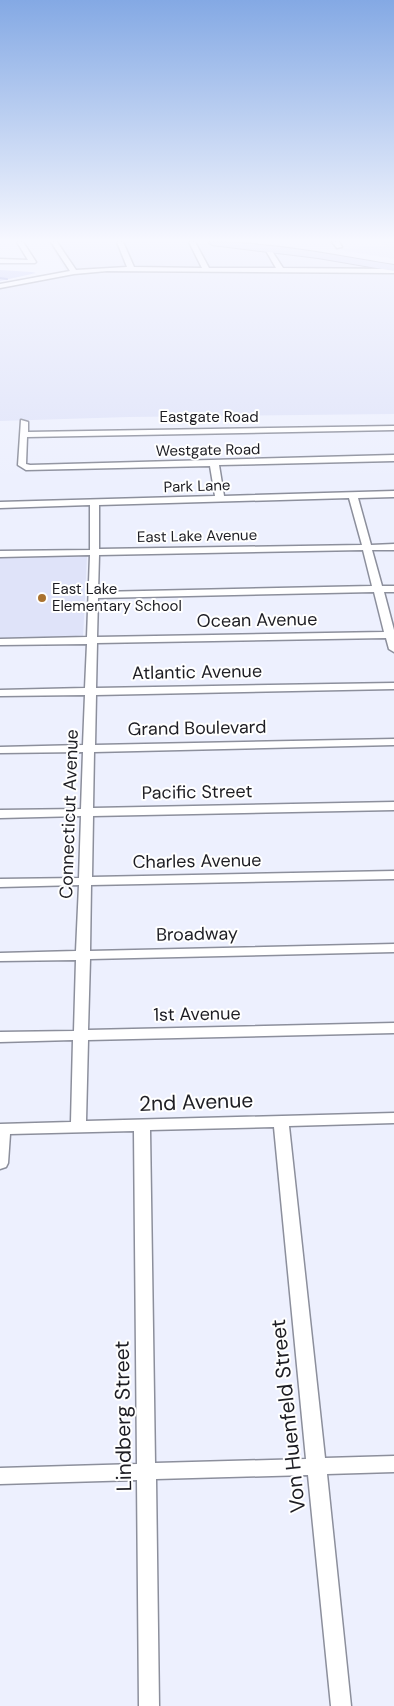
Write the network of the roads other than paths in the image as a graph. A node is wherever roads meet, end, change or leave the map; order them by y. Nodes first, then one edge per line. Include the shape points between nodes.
1 (24, 422) dead end
2 (392, 428) edge
3 (24, 435) junction
4 (394, 439) edge
5 (394, 458) edge
6 (214, 463) junction
7 (394, 494) edge
8 (353, 495) junction
9 (220, 499) junction
10 (94, 502) junction
11 (0, 505) edge
12 (394, 547) edge
13 (368, 548) junction
14 (94, 552) junction
15 (0, 554) edge
16 (379, 590) junction
17 (394, 590) edge
18 (92, 595) junction
19 (392, 635) edge
20 (91, 641) junction
21 (0, 642) edge
22 (394, 649) edge
23 (394, 686) edge
24 (89, 691) junction
25 (0, 693) edge
26 (394, 742) edge
27 (88, 748) junction
28 (0, 750) edge
29 (394, 806) edge
30 (87, 812) junction
31 (0, 814) edge
32 (394, 875) edge
33 (84, 881) junction
34 (0, 883) edge
35 (394, 948) edge
36 (82, 955) junction
37 (0, 957) edge
38 (394, 1028) edge
39 (80, 1035) junction
40 (0, 1037) edge
41 (394, 1118) edge
42 (281, 1121) junction
43 (142, 1125) junction
44 (78, 1127) junction
45 (1, 1129) edge
46 (0, 1163) edge
47 (394, 1464) edge
48 (316, 1467) junction
49 (146, 1472) junction
50 (0, 1476) edge
51 (149, 1706) edge
52 (341, 1706) edge

1 - 3 street
2 - 3 street, Eastgate Road
2 - 4 street
3 - 6 street, Westgate Road via 22,465 29,468
5 - 6 street, Westgate Road
6 - 9 street
7 - 8 street, Park Lane
8 - 9 street, Park Lane
8 - 13 street
9 - 10 street, Park Lane
10 - 11 street, Park Lane
10 - 14 street, Connecticut Avenue
12 - 13 street, East Lake Avenue
13 - 14 street, East Lake Avenue
13 - 16 street
14 - 15 street, East Lake Avenue
14 - 18 street, Connecticut Avenue
16 - 17 street
16 - 18 street
16 - 19 street
18 - 20 street, Connecticut Avenue
19 - 20 street, Ocean Avenue
19 - 22 street
20 - 21 street, Ocean Avenue
20 - 24 street, Connecticut Avenue
23 - 24 street, Atlantic Avenue
24 - 25 street, Atlantic Avenue
24 - 27 street, Connecticut Avenue
26 - 27 street, Grand Boulevard
27 - 28 street, Grand Boulevard
27 - 30 street, Connecticut Avenue
29 - 30 street, Pacific Street
30 - 31 street, Pacific Street
30 - 33 street, Connecticut Avenue
32 - 33 street, Charles Avenue
33 - 34 street, Charles Avenue
33 - 36 street, Connecticut Avenue
35 - 36 street, Broadway
36 - 37 street, Broadway
36 - 39 street, Connecticut Avenue
38 - 39 street, 1st Avenue
39 - 40 street, 1st Avenue
39 - 44 street, Connecticut Avenue
41 - 42 street, 2nd Avenue
42 - 43 street, 2nd Avenue
42 - 48 street, Von Huenfeld Street
43 - 44 street, 2nd Avenue
43 - 49 street, Lindberg Street
44 - 45 street, 2nd Avenue
45 - 46 street
47 - 48 street
48 - 49 street
48 - 52 street, Von Huenfeld Street
49 - 50 street
49 - 51 street, Lindberg Street

